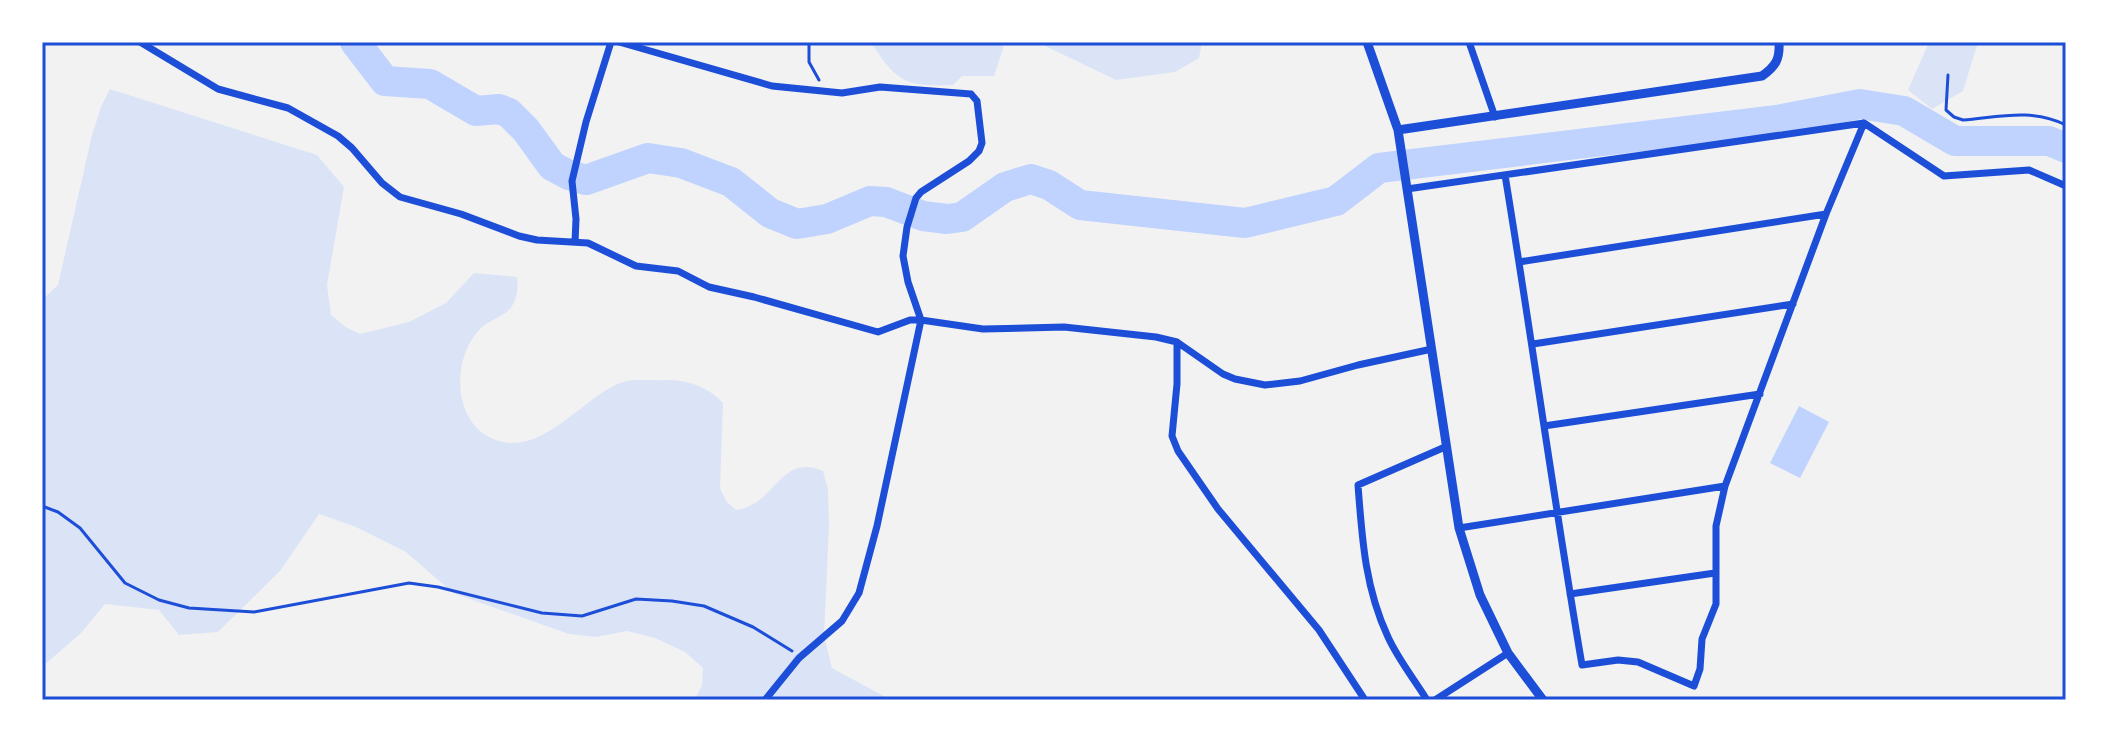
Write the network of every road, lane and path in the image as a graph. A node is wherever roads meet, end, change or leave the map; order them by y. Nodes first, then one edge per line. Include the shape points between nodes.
1 (140, 42) edge
2 (611, 42) edge
3 (619, 42) edge
4 (809, 42) edge
5 (1367, 42) edge
6 (1469, 42) edge
7 (1779, 42) edge
8 (1948, 75) dead end
9 (825, 90) junction
10 (1495, 117) junction
11 (1864, 123) junction
12 (2066, 125) edge
13 (1398, 130) junction
14 (1505, 175) junction
15 (1406, 184) junction
16 (2066, 186) edge
17 (1826, 214) junction
18 (575, 242) junction
19 (1519, 262) junction
20 (1793, 304) junction
21 (921, 320) junction
22 (1177, 342) junction
23 (1533, 344) junction
24 (1432, 349) junction
25 (1760, 394) junction
26 (1544, 426) junction
27 (1445, 447) junction
28 (1725, 486) junction
29 (42, 506) edge
30 (1556, 512) junction
31 (1459, 528) junction
32 (1715, 573) junction
33 (1570, 594) junction
34 (1508, 653) junction
35 (799, 658) junction
36 (765, 700) edge
37 (1365, 700) edge
38 (1427, 700) edge
39 (1435, 700) edge
40 (1543, 700) edge

1 - 18 street via 218,89 288,108 338,136 400,197 519,236
2 - 18 street via 572,181
3 - 9 street via 772,86
4 - 9 path via 809,62
5 - 13 street
6 - 10 street
7 - 10 street via 1774,68 1762,76
8 - 12 path via 1946,110 1954,117 2030,114
9 - 21 street via 942,90 971,94 977,101 982,143 976,156 921,192 907,227 904,266
10 - 13 street
11 - 14 street
11 - 16 street via 1944,176 2029,170
11 - 17 street
13 - 15 street
14 - 15 street
14 - 19 street
15 - 24 street
17 - 19 street
17 - 20 street
18 - 21 street via 636,266 678,271 709,287 878,332
19 - 23 street
20 - 23 street
20 - 25 street
21 - 22 street via 983,329 1064,327
21 - 35 street via 859,593 842,621
22 - 24 street via 1223,374 1265,385
22 - 37 street via 1172,436 1178,451 1218,509 1319,630
23 - 26 street
24 - 27 street
25 - 26 street
25 - 28 street
26 - 30 street
27 - 31 street
27 - 38 street via 1358,485 1362,549 1373,598 1389,639
28 - 30 street
28 - 32 street via 1716,526
29 - 35 path via 80,528 125,583 189,608 254,612 409,583 542,613 582,616 636,599 672,601 704,606 753,627
30 - 31 street
30 - 33 street
31 - 34 street via 1480,595
32 - 33 street
32 - 33 street via 1716,604 1702,639 1694,686 1638,662 1582,665
34 - 39 street
34 - 40 street
35 - 36 street

